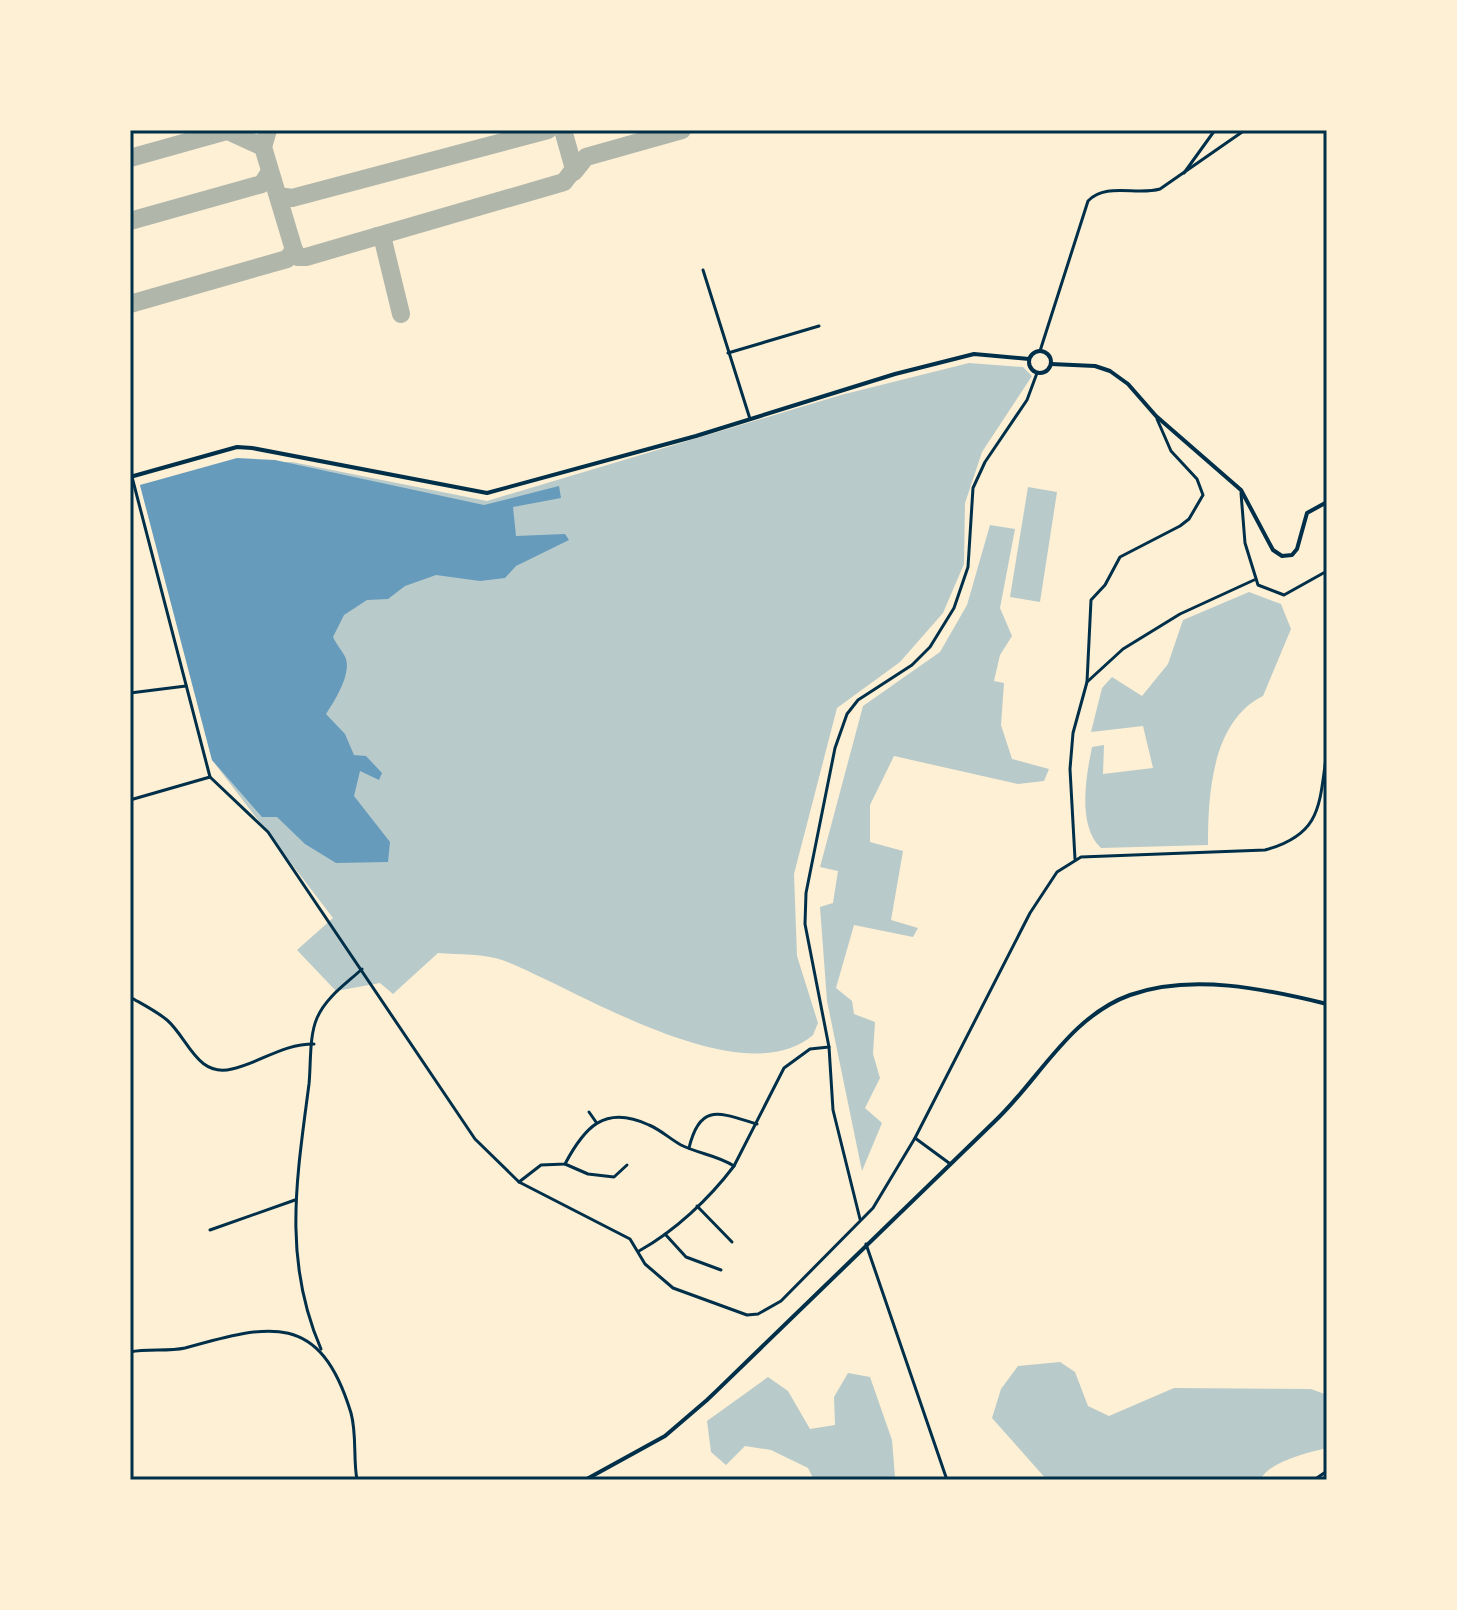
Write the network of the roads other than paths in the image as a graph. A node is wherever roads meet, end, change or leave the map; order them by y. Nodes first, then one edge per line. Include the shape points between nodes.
1 (1215, 130) edge
2 (1245, 130) edge
3 (1182, 176) junction
4 (703, 270) dead end
5 (819, 326) dead end
6 (1040, 351) junction
7 (728, 353) junction
8 (1029, 359) junction
9 (1051, 364) junction
10 (1037, 373) junction
11 (1156, 416) junction
12 (750, 419) junction
13 (131, 477) edge
14 (1241, 490) junction
15 (1327, 502) edge
16 (1327, 571) edge
17 (1254, 580) junction
18 (1087, 682) junction
19 (186, 686) junction
20 (130, 693) edge
21 (1327, 751) edge
22 (210, 777) junction
23 (130, 800) edge
24 (1075, 859) junction
25 (362, 969) junction
26 (130, 997) edge
27 (1327, 1004) edge
28 (314, 1044) junction
29 (829, 1047) junction
30 (589, 1112) dead end
31 (596, 1122) junction
32 (757, 1124) junction
33 (915, 1138) junction
34 (689, 1148) junction
35 (949, 1163) junction
36 (565, 1164) junction
37 (627, 1165) dead end
38 (734, 1166) junction
39 (519, 1182) junction
40 (295, 1200) junction
41 (697, 1206) junction
42 (861, 1221) junction
43 (210, 1230) dead end
44 (665, 1234) junction
45 (732, 1242) dead end
46 (866, 1244) junction
47 (638, 1251) junction
48 (721, 1270) dead end
49 (321, 1349) junction
50 (130, 1352) edge
51 (1327, 1471) edge
52 (357, 1480) edge
53 (585, 1480) edge
54 (947, 1480) edge
55 (1314, 1480) edge

1 - 3 street
2 - 3 street
3 - 6 street via 1150,192 1104,191 1088,201
4 - 7 street
5 - 7 street
6 - 8 street
6 - 9 street
7 - 12 street
8 - 10 street
8 - 12 street via 974,354
9 - 10 street
9 - 11 street via 1110,371
10 - 29 street via 1027,400 973,488 968,567 954,608 912,665 858,700 835,748 806,893 805,924
11 - 14 street
11 - 18 street via 1171,451 1197,479 1203,495 1180,526 1120,557 1091,600
12 - 13 street via 487,493 237,447
13 - 19 street
14 - 15 street via 1273,550 1282,556 1297,549 1307,513
14 - 17 street
16 - 17 street via 1284,595
17 - 18 street via 1180,614 1123,649
18 - 24 street via 1070,769
19 - 20 street
19 - 22 street
21 - 24 street via 1317,812 1292,843 1265,850
22 - 23 street
22 - 25 street via 268,832
24 - 33 street via 1057,872 1030,913
25 - 28 street via 323,1007 315,1022
25 - 39 street via 475,1139
26 - 28 street via 168,1021 197,1060 213,1069 231,1070 295,1043
27 - 35 street via 1250,989 1192,986 1154,989 1118,1000 1084,1023 995,1122
28 - 40 street
29 - 32 street via 810,1049 784,1068
29 - 42 street via 833,1110
30 - 31 street
31 - 34 street via 641,1121
31 - 36 street via 580,1136
32 - 34 street via 721,1113 709,1115 693,1130
32 - 38 street
33 - 35 street
33 - 42 street
34 - 38 street
35 - 46 street
36 - 37 street via 614,1177
36 - 39 street via 541,1165
38 - 41 street
39 - 47 street via 612,1228
40 - 43 street
40 - 49 street via 293,1232 301,1283
41 - 44 street
41 - 45 street
42 - 47 street via 792,1291 758,1314 747,1315 673,1288
44 - 47 street
44 - 48 street via 686,1257
46 - 53 street via 674,1429
46 - 54 street
49 - 50 street via 265,1329 225,1334 180,1349
49 - 52 street via 350,1412
51 - 55 street

